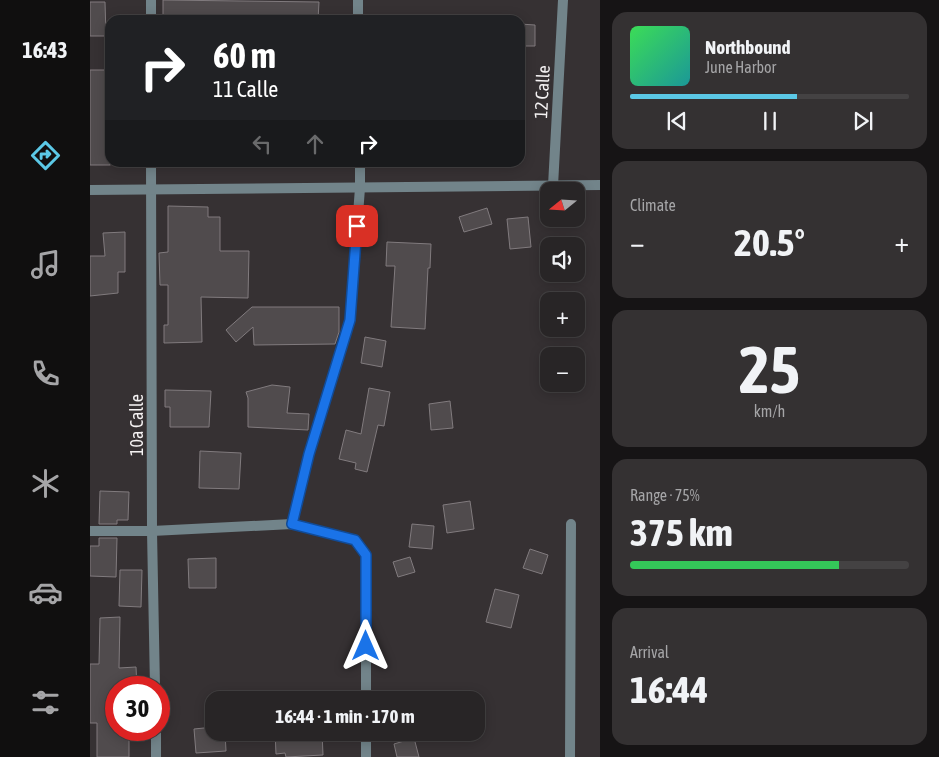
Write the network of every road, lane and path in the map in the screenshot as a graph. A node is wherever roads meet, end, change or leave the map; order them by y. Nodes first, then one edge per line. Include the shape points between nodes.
1 (151, 0) edge
2 (358, 0) edge
3 (564, 0) edge
4 (151, 15) edge
5 (358, 15) edge
6 (151, 167) edge
7 (360, 167) edge
8 (553, 182) edge
9 (585, 185) edge
10 (600, 185) edge
11 (540, 186) edge
12 (360, 188) junction
13 (151, 189) junction
14 (90, 190) edge
15 (292, 524) junction
16 (571, 524) dead end
17 (90, 531) edge
18 (152, 531) junction
19 (155, 676) edge
20 (366, 691) edge
21 (156, 741) edge
22 (366, 741) edge
23 (156, 757) edge
24 (366, 757) edge
25 (570, 757) edge

1 - 4 street
2 - 5 street
3 - 8 street, 12 Calle
6 - 13 street, 10a Calle
7 - 12 street
9 - 10 street
11 - 12 street
12 - 13 street
12 - 15 street via 350,320 309,454
13 - 14 street
13 - 18 street, 10a Calle
15 - 18 street
15 - 20 street via 355,540 366,555
16 - 25 street
17 - 18 street
18 - 19 street, 10a Calle
21 - 23 street
22 - 24 street

